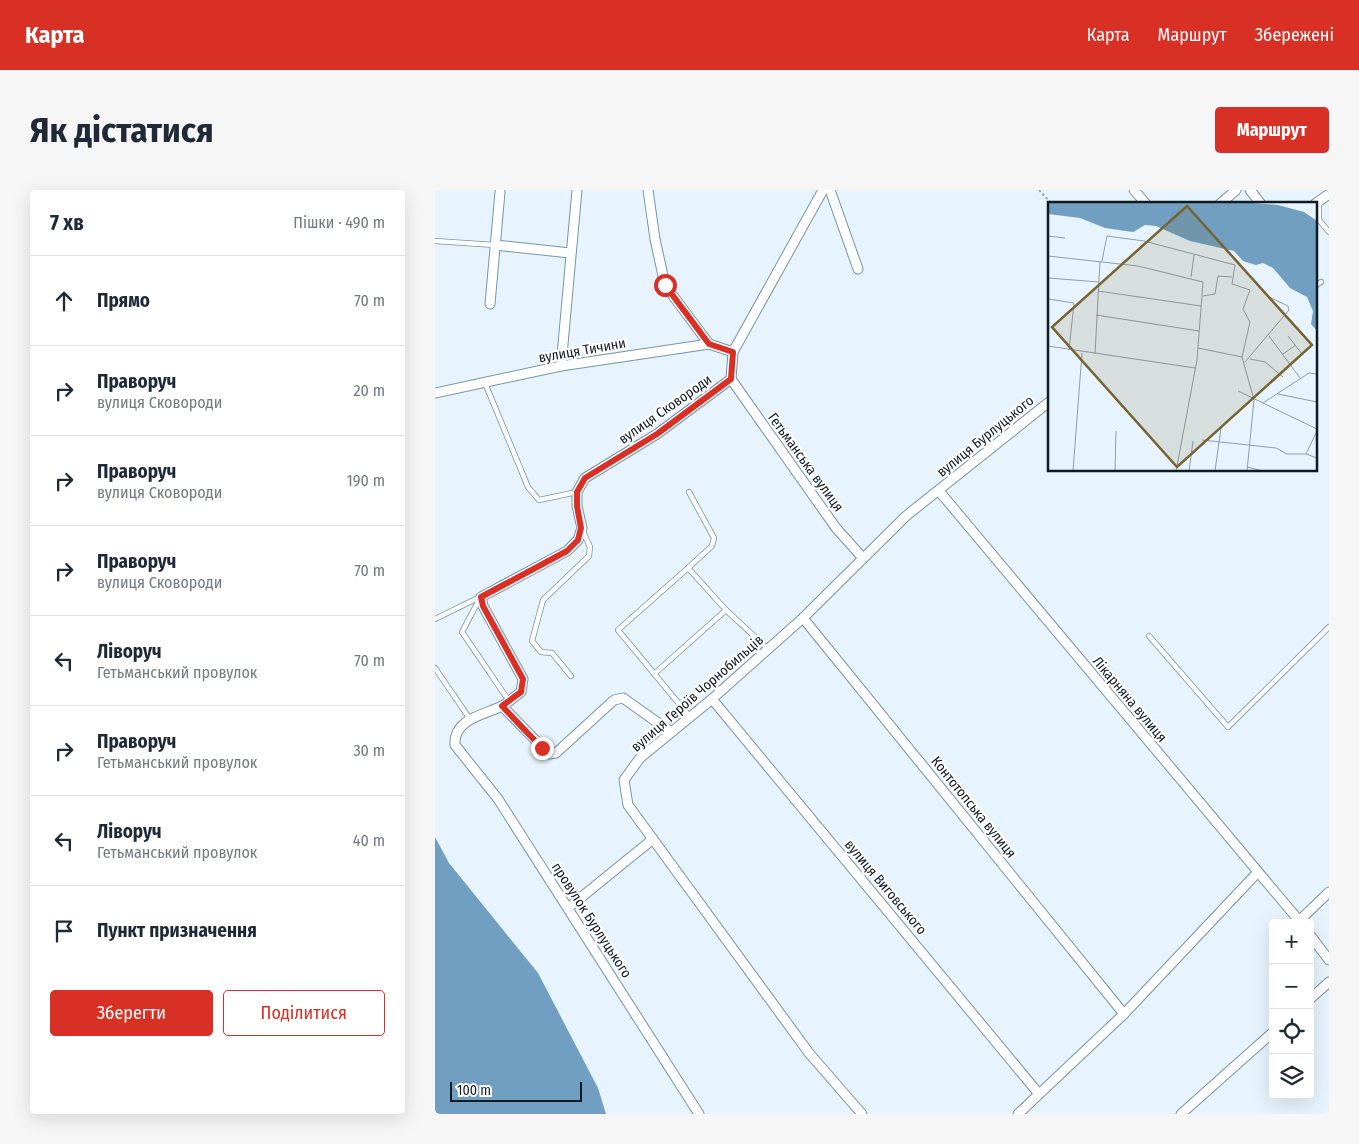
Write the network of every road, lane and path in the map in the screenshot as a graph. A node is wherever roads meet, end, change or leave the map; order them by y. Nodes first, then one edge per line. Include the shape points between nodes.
1 (577, 190) edge
2 (648, 190) edge
3 (823, 190) edge
4 (831, 190) edge
5 (1039, 190) edge
6 (1134, 190) edge
7 (1236, 190) edge
8 (1249, 190) edge
9 (500, 192) dead end
10 (1329, 194) edge
11 (1049, 202) edge
12 (1144, 202) edge
13 (1222, 202) edge
14 (1259, 202) edge
15 (1317, 203) edge
16 (1317, 222) edge
17 (1329, 232) edge
18 (435, 241) edge
19 (495, 245) junction
20 (570, 253) junction
21 (858, 269) dead end
22 (1321, 282) dead end
23 (1317, 285) edge
24 (490, 304) dead end
25 (709, 344) junction
26 (733, 352) junction
27 (561, 366) junction
28 (731, 379) junction
29 (485, 383) junction
30 (435, 393) edge
31 (1048, 403) edge
32 (939, 491) junction
33 (577, 492) junction
34 (689, 492) dead end
35 (581, 528) junction
36 (862, 558) junction
37 (688, 568) junction
38 (481, 597) junction
39 (726, 610) junction
40 (803, 618) junction
41 (435, 620) edge
42 (1329, 627) edge
43 (1149, 636) dead end
44 (768, 649) junction
45 (435, 668) edge
46 (654, 674) junction
47 (571, 676) dead end
48 (712, 699) junction
49 (506, 703) junction
50 (690, 717) junction
51 (470, 719) junction
52 (671, 732) junction
53 (653, 839) junction
54 (1257, 873) junction
55 (1329, 892) edge
56 (568, 908) junction
57 (1297, 919) edge
58 (1303, 919) edge
59 (1314, 940) edge
60 (1329, 960) edge
61 (1329, 982) edge
62 (1314, 995) edge
63 (1124, 1014) junction
64 (1269, 1036) edge
65 (1039, 1094) junction
66 (699, 1114) edge
67 (862, 1114) edge
68 (1018, 1114) edge
69 (1181, 1114) edge

1 - 20 street
2 - 25 street via 665,285
3 - 26 street, вулиця Сковороди
4 - 21 street
5 - 11 path
6 - 12 street
7 - 13 street
8 - 14 street
9 - 19 street
10 - 15 street
15 - 16 lane
16 - 17 lane
18 - 19 lane
19 - 20 street
19 - 24 street
20 - 27 street
22 - 23 lane
25 - 26 street, вулиця Тичини
25 - 27 street, вулиця Тичини
26 - 28 street, вулиця Сковороди
27 - 29 street, вулиця Тичини
28 - 33 street, вулиця Сковороди via 657,434 585,478
28 - 36 street, Гетьманська вулиця via 836,528
29 - 30 street, вулиця Тичини
29 - 33 lane via 528,487 539,500
31 - 32 street, вулиця Бурлуцького
32 - 36 street, вулиця Героїв Чорнобильців via 906,516
32 - 54 street, Лікарняна вулиця
33 - 35 street
34 - 37 lane via 714,538 712,546
35 - 38 street via 578,540 567,551
35 - 47 lane via 590,547 589,556 543,600 532,641 541,652 552,652
36 - 40 street, вулиця Героїв Чорнобильців
37 - 39 lane
37 - 46 lane via 618,630
38 - 41 lane
38 - 49 lane via 462,632
38 - 49 street via 523,679 521,692
39 - 44 lane
39 - 46 lane
40 - 44 street, вулиця Героїв Чорнобильців
40 - 63 street, Контотопська вулиця
42 - 43 lane via 1228,727
44 - 48 street, вулиця Героїв Чорнобильців
45 - 51 lane
46 - 50 lane
48 - 50 street, вулиця Героїв Чорнобильців
48 - 65 street, вулиця Виговського
49 - 51 street
49 - 52 street via 549,754 556,752 614,700 623,698
50 - 52 street, вулиця Героїв Чорнобильців
51 - 56 street, провулок Бурлуцького via 458,731 455,745 497,798
52 - 53 street, вулиця Героїв Чорнобильців via 640,758 624,780 628,805
53 - 56 street
53 - 67 street, вулиця Героїв Чорнобильців via 809,1053
54 - 57 street, Лікарняна вулиця
54 - 63 street
55 - 58 street
56 - 66 street, провулок Бурлуцького
59 - 60 street
61 - 62 street
63 - 65 street
64 - 69 street
65 - 68 street

